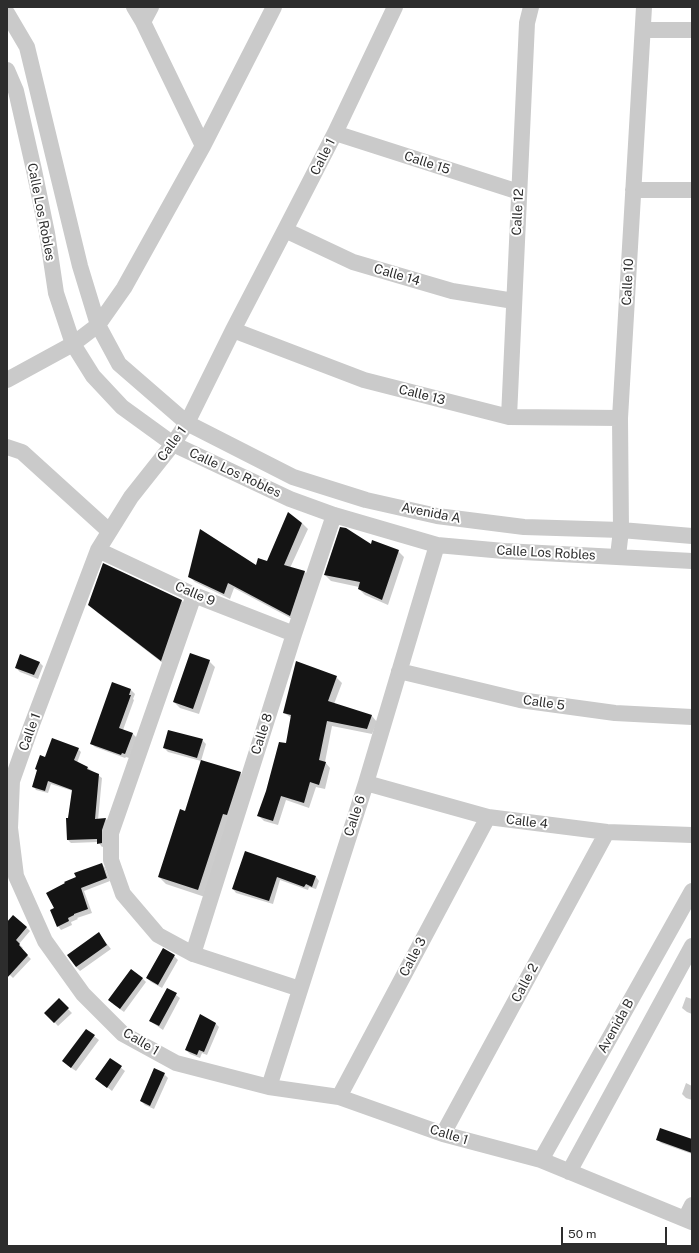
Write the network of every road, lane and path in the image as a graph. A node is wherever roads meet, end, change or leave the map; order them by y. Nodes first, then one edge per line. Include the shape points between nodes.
1 (134, 7) edge
2 (151, 7) edge
3 (274, 7) edge
4 (395, 7) edge
5 (531, 7) edge
6 (644, 7) edge
7 (7, 13) edge
8 (143, 22) junction
9 (643, 30) junction
10 (692, 30) edge
11 (7, 70) edge
12 (335, 133) junction
13 (203, 146) junction
14 (633, 190) junction
15 (692, 190) edge
16 (519, 192) junction
17 (285, 230) junction
18 (514, 301) junction
19 (98, 325) junction
20 (233, 330) junction
21 (73, 344) junction
22 (7, 380) edge
23 (509, 417) junction
24 (620, 418) junction
25 (187, 424) junction
26 (173, 444) junction
27 (7, 447) edge
28 (334, 516) junction
29 (621, 530) junction
30 (109, 531) junction
31 (692, 536) edge
32 (438, 545) junction
33 (98, 550) junction
34 (618, 556) junction
35 (692, 561) edge
36 (194, 595) junction
37 (294, 634) junction
38 (400, 671) junction
39 (692, 717) edge
40 (366, 782) junction
41 (488, 817) junction
42 (607, 832) junction
43 (692, 835) edge
44 (692, 891) edge
45 (692, 946) edge
46 (193, 954) junction
47 (300, 989) junction
48 (269, 1087) junction
49 (339, 1097) junction
50 (443, 1134) junction
51 (541, 1160) junction
52 (569, 1172) junction
53 (692, 1205) edge
54 (689, 1221) edge

1 - 8 street
2 - 8 street
3 - 13 street
4 - 12 street, Calle 1
5 - 16 street, Calle 12 via 527,23
6 - 9 street, Calle 10
7 - 19 street, Avenida A via 27,47 80,266
8 - 13 street
9 - 10 street
9 - 14 street, Calle 10
11 - 21 street, Calle Los Robles via 16,91 34,170 56,293
12 - 16 street, Calle 15
12 - 17 street, Calle 1
13 - 19 street via 124,288
14 - 15 street
14 - 24 street, Calle 10
16 - 18 street, Calle 12
17 - 18 street, Calle 14 via 353,262 452,291
17 - 20 street, Calle 1
18 - 23 street, Calle 12
19 - 21 street
19 - 25 street, Avenida A via 118,364
20 - 23 street, Calle 13 via 364,380
20 - 25 street, Calle 1
21 - 22 street
21 - 26 street, Calle Los Robles via 93,376 122,406
23 - 24 street, Calle 13
24 - 29 street, Calle 10
25 - 26 street, Calle 1
25 - 29 street, Avenida A via 293,477 366,500 437,516 516,526
26 - 28 street, Calle Los Robles via 290,499
26 - 30 street, Calle 1 via 131,497
27 - 30 street via 22,452
28 - 32 street, Calle Los Robles
28 - 37 street, Calle 8
29 - 31 street, Avenida A
29 - 34 street, Calle 10
30 - 33 street, Calle 1
32 - 34 street, Calle Los Robles
32 - 38 street, Calle 6
33 - 36 street, Calle 9
33 - 48 street, Calle 1 via 12,781 10,828 16,876 45,941 83,994 123,1034 176,1063
34 - 35 street, Calle Los Robles
36 - 37 street, Calle 9
36 - 46 street via 111,834 111,860 123,894 158,935
37 - 46 street, Calle 8
38 - 39 street, Calle 5 via 520,700 615,713
38 - 40 street, Calle 6
40 - 41 street, Calle 4
40 - 47 street, Calle 6
41 - 42 street, Calle 4
41 - 49 street, Calle 3
42 - 43 street, Calle 4
42 - 50 street, Calle 2
44 - 51 street, Avenida B
45 - 52 street
46 - 47 street
47 - 48 street, Calle 6
48 - 49 street, Calle 1
49 - 50 street, Calle 1
50 - 51 street, Calle 1
51 - 52 street, Calle 1
52 - 54 street, Calle 1
53 - 54 street

